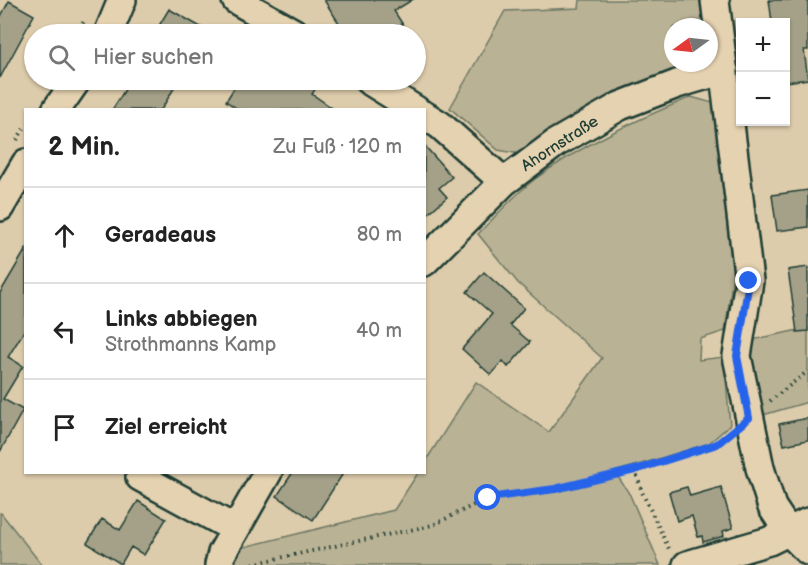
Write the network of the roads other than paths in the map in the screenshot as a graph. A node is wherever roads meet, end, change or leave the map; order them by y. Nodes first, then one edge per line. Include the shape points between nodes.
1 (122, 0) edge
2 (236, 0) edge
3 (715, 0) edge
4 (112, 24) edge
5 (278, 24) edge
6 (724, 70) junction
7 (70, 90) edge
8 (384, 90) edge
9 (57, 108) edge
10 (413, 108) edge
11 (426, 116) edge
12 (24, 166) edge
13 (504, 182) junction
14 (0, 207) edge
15 (426, 260) edge
16 (267, 474) edge
17 (140, 477) dead end
18 (798, 527) edge
19 (235, 529) junction
20 (808, 551) edge
21 (680, 561) edge
22 (219, 565) edge

1 - 4 street
2 - 5 street
3 - 6 street
6 - 13 street, Ahornstraße via 620,106 556,143
6 - 18 street via 749,281 737,356 772,507
7 - 9 street
8 - 10 street
11 - 13 street
12 - 14 street
13 - 15 street, Ahornstraße
16 - 19 street
17 - 19 street
18 - 20 street
18 - 21 street via 769,541
19 - 22 street

